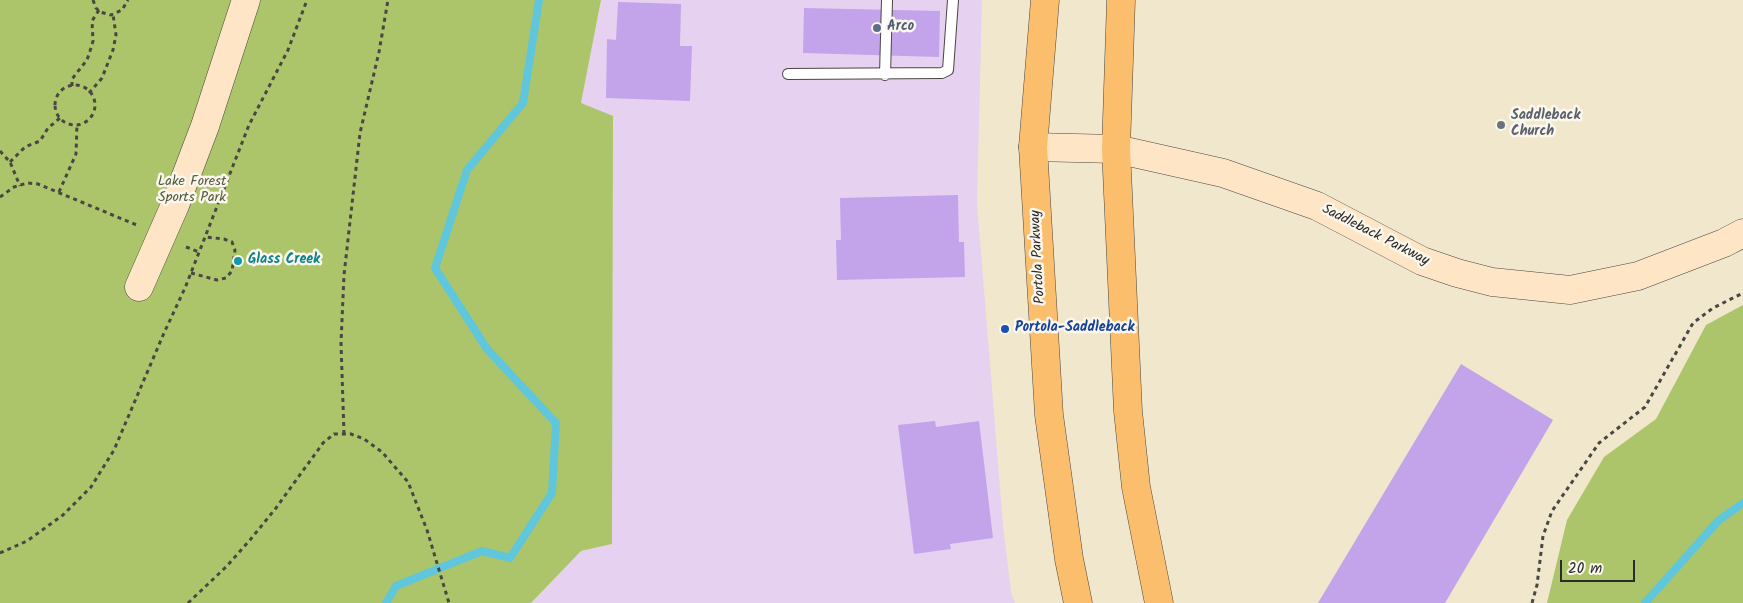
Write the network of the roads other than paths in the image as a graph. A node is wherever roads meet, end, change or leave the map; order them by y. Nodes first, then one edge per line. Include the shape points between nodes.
1 (246, 0) edge
2 (886, 0) edge
3 (953, 0) edge
4 (1045, 0) edge
5 (1121, 0) edge
6 (788, 74) dead end
7 (885, 75) junction
8 (1033, 147) junction
9 (1116, 149) junction
10 (1743, 234) edge
11 (139, 287) dead end
12 (1078, 603) edge
13 (1159, 603) edge

1 - 11 street via 201,135
2 - 7 lane
3 - 7 lane via 948,70 936,75
4 - 8 main road, Portola Parkway
5 - 9 main road
6 - 7 lane
8 - 9 street, Saddleback Parkway
8 - 12 main road, Portola Parkway via 1049,415
9 - 10 street, Saddleback Parkway via 1231,176 1317,206 1422,261 1492,282 1570,290 1638,276
9 - 13 main road via 1128,411 1136,487

